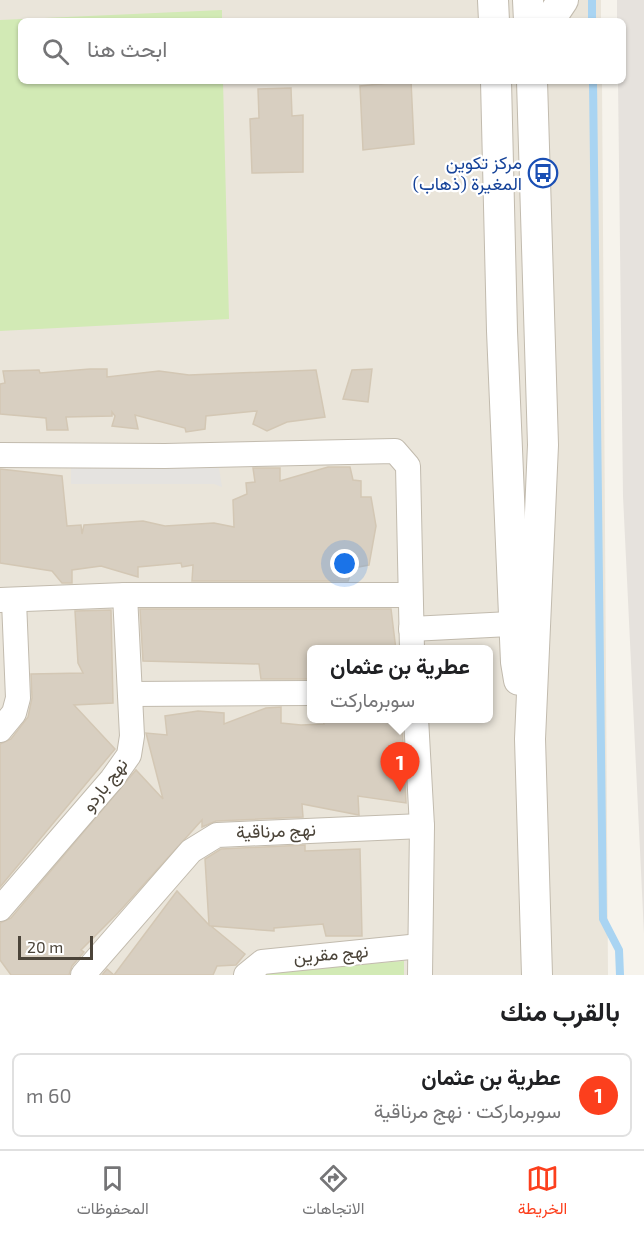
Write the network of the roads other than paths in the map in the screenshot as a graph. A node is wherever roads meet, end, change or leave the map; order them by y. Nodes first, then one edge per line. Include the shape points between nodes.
1 (493, 0) edge
2 (528, 0) edge
3 (563, 0) edge
4 (494, 18) edge
5 (529, 18) edge
6 (551, 18) edge
7 (496, 84) edge
8 (532, 84) edge
9 (0, 454) edge
10 (125, 595) junction
11 (409, 595) junction
12 (7, 600) edge
13 (526, 623) junction
14 (412, 639) edge
15 (307, 693) edge
16 (130, 694) junction
17 (416, 723) edge
18 (0, 730) edge
19 (422, 826) junction
20 (0, 909) edge
21 (420, 946) junction
22 (83, 975) edge
23 (246, 975) edge
24 (420, 975) edge
25 (537, 975) edge

1 - 4 street
2 - 5 street
3 - 6 street
7 - 13 street via 502,331
8 - 13 street via 543,445
9 - 11 street via 165,456 395,451 408,465
10 - 11 street
10 - 12 street
10 - 16 street, نهج باردو
11 - 14 street
12 - 18 street via 18,698 14,712
13 - 14 street
13 - 25 street
15 - 16 street
16 - 20 street, نهج باردو via 129,755
17 - 19 street
19 - 21 street
19 - 22 street, نهج مرناقية via 217,835 191,851
21 - 23 street, نهج مقرين via 262,962
21 - 24 street

